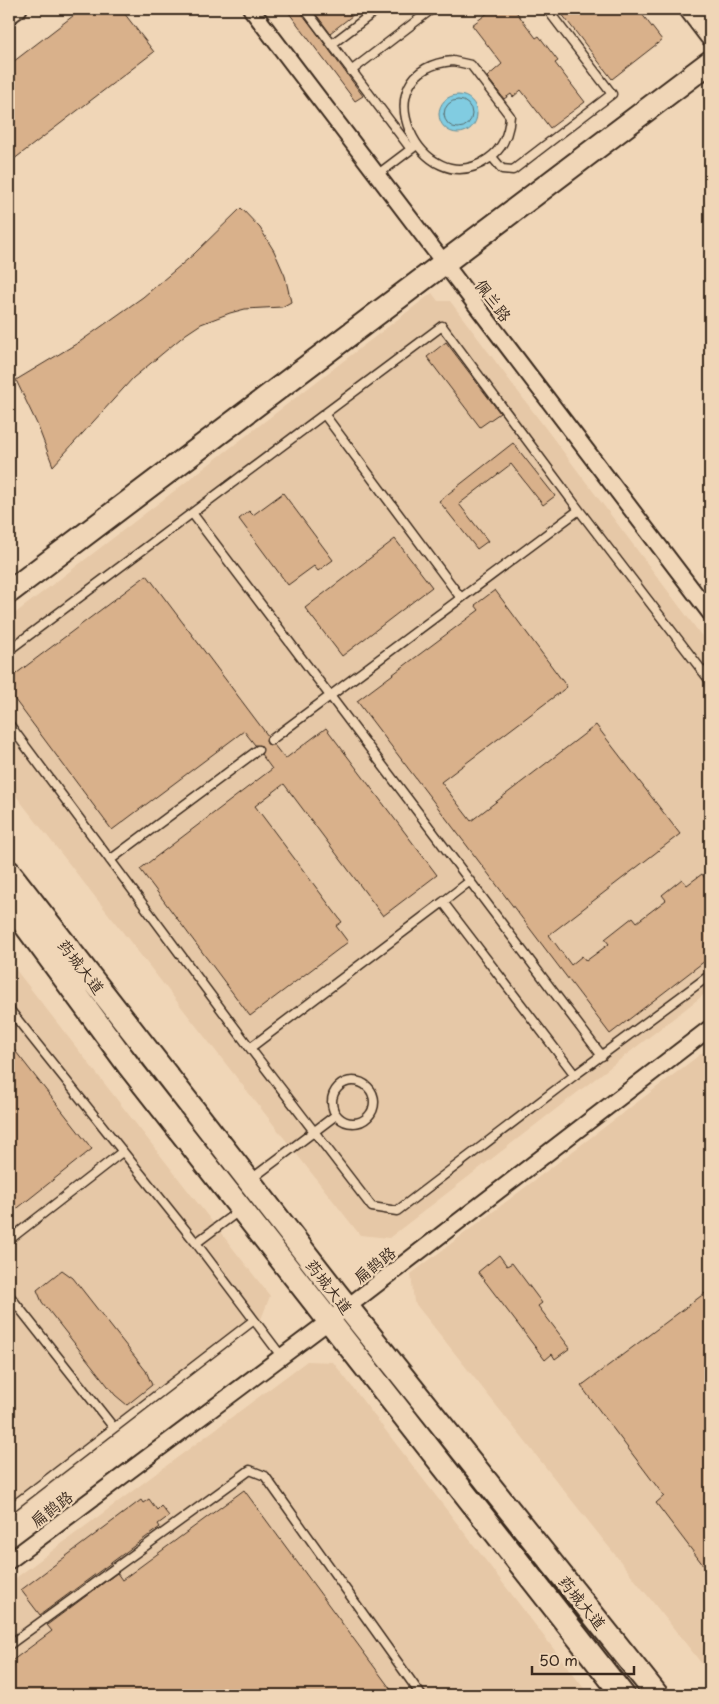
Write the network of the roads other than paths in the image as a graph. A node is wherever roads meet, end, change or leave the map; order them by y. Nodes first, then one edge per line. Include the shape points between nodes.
1 (19, 9) edge
2 (251, 9) edge
3 (305, 9) edge
4 (378, 9) edge
5 (432, 9) edge
6 (548, 9) edge
7 (691, 9) edge
8 (9, 16) edge
9 (710, 34) edge
10 (332, 44) junction
11 (710, 62) edge
12 (352, 71) junction
13 (414, 147) junction
14 (492, 157) junction
15 (377, 175) junction
16 (444, 263) junction
17 (324, 414) junction
18 (579, 510) junction
19 (192, 513) junction
20 (9, 592) edge
21 (461, 598) junction
22 (710, 613) edge
23 (9, 650) edge
24 (710, 681) edge
25 (330, 696) junction
26 (9, 724) edge
27 (271, 740) dead end
28 (258, 750) dead end
29 (110, 860) junction
30 (9, 872) edge
31 (470, 881) junction
32 (443, 902) junction
33 (9, 903) edge
34 (710, 975) edge
35 (9, 1009) edge
36 (710, 1028) edge
37 (250, 1048) junction
38 (602, 1056) junction
39 (575, 1075) junction
40 (336, 1115) junction
41 (315, 1130) junction
42 (122, 1152) junction
43 (249, 1181) junction
44 (241, 1209) junction
45 (9, 1240) edge
46 (196, 1243) junction
47 (9, 1295) edge
48 (347, 1307) junction
49 (254, 1320) junction
50 (329, 1321) junction
51 (282, 1357) junction
52 (114, 1428) junction
53 (9, 1509) edge
54 (9, 1561) edge
55 (9, 1645) edge
56 (421, 1695) edge
57 (623, 1695) edge
58 (657, 1695) edge

1 - 8 street
2 - 15 street, 佩兰路
3 - 10 lane
4 - 10 lane
5 - 12 lane
6 - 14 lane via 612,94 513,170 502,169
7 - 9 main road
10 - 12 lane
11 - 16 main road
12 - 13 lane
13 - 14 lane via 447,167 466,168
13 - 14 lane via 403,109 408,90 427,68 444,62 462,62 471,65 510,116 504,142
13 - 15 lane
15 - 16 street, 佩兰路
16 - 20 main road
16 - 22 street, 佩兰路
17 - 18 lane via 442,326
17 - 19 lane
17 - 21 lane
18 - 21 lane
18 - 24 lane
19 - 23 lane
19 - 25 lane
21 - 25 lane
25 - 27 lane
25 - 31 lane
26 - 29 lane
28 - 29 lane
29 - 37 lane
30 - 43 main road, 药城大道
31 - 32 lane
31 - 38 lane
32 - 37 lane
32 - 39 lane
33 - 44 main road, 药城大道 via 129,1066
34 - 38 lane
35 - 42 lane
36 - 48 street, 扁鹊路
37 - 41 lane
38 - 39 lane
39 - 41 lane via 397,1211 372,1206
40 - 40 lane via 346,1122 366,1119 374,1102 370,1090 359,1082 340,1085 331,1102
40 - 41 lane
41 - 43 lane
42 - 45 lane
42 - 46 lane
43 - 48 main road, 药城大道
44 - 46 lane
44 - 50 main road, 药城大道
46 - 49 lane
47 - 52 lane
48 - 50 street, 扁鹊路
48 - 58 main road, 药城大道
49 - 51 lane
49 - 52 lane
50 - 51 street, 扁鹊路
50 - 57 main road, 药城大道
51 - 54 street, 扁鹊路
52 - 53 lane
55 - 56 lane via 250,1470 265,1476

